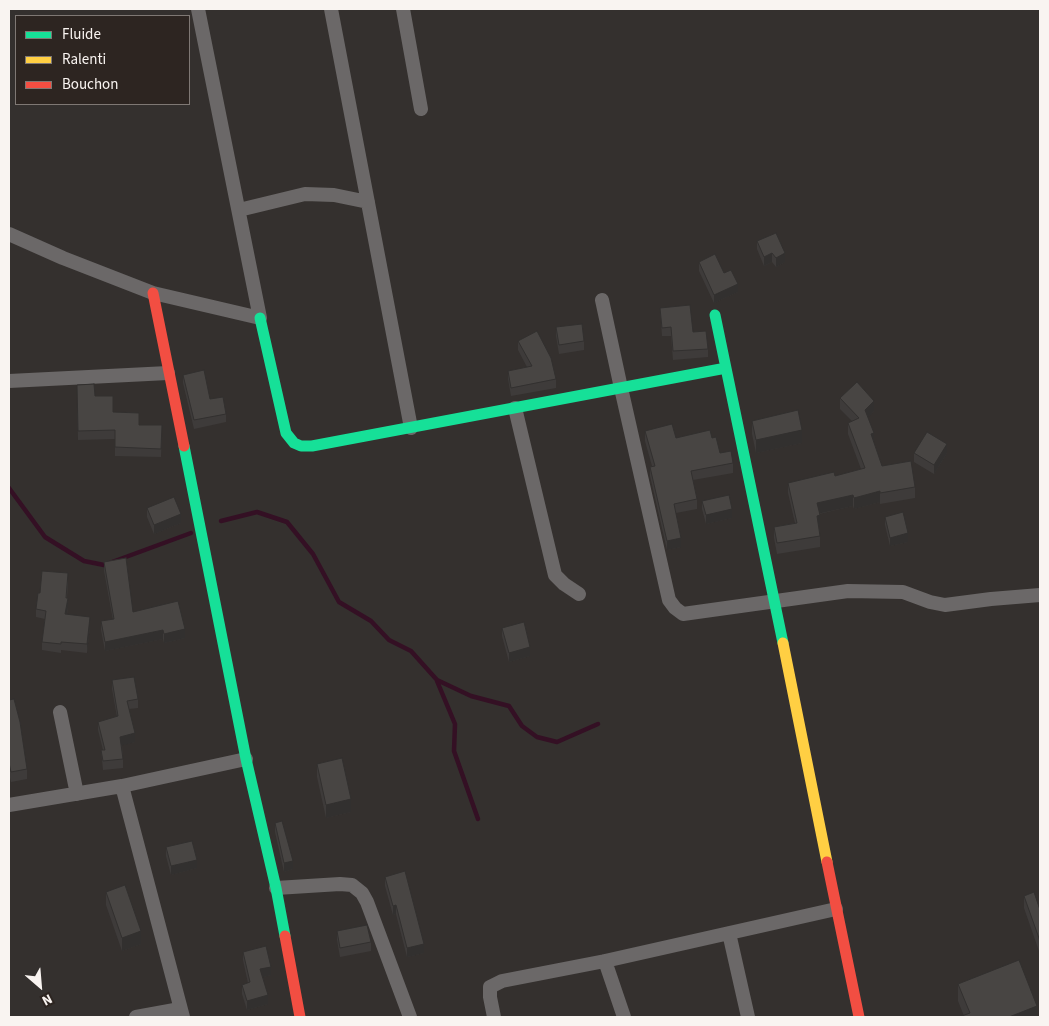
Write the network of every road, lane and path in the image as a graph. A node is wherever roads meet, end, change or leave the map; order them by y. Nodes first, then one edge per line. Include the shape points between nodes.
1 (198, 9) edge
2 (331, 9) edge
3 (403, 9) edge
4 (421, 109) dead end
5 (368, 202) junction
6 (239, 210) junction
7 (9, 234) edge
8 (153, 293) junction
9 (602, 300) dead end
10 (715, 315) dead end
11 (260, 318) junction
12 (726, 368) junction
13 (168, 373) junction
14 (9, 381) edge
15 (621, 388) junction
16 (515, 408) junction
17 (411, 428) junction
18 (579, 594) dead end
19 (1040, 595) edge
20 (775, 601) junction
21 (60, 712) dead end
22 (246, 759) junction
23 (122, 786) junction
24 (77, 794) junction
25 (9, 804) edge
26 (276, 888) junction
27 (836, 909) junction
28 (729, 933) junction
29 (605, 961) junction
30 (182, 1013) edge
31 (136, 1017) edge
32 (300, 1017) edge
33 (410, 1017) edge
34 (494, 1017) edge
35 (624, 1017) edge
36 (748, 1017) edge
37 (859, 1017) edge

1 - 6 street
2 - 5 street
3 - 4 street
5 - 6 street via 334,195 305,194
5 - 17 street
6 - 11 street
7 - 8 street
8 - 11 street
8 - 13 street
9 - 15 street
10 - 12 street
11 - 17 street via 286,434 294,443 312,446
12 - 15 street
12 - 20 street
13 - 14 street
13 - 22 street
15 - 16 street
15 - 20 street via 669,600 683,614
16 - 17 street
16 - 18 street via 556,575
19 - 20 street via 945,605 903,592 848,591
20 - 27 street
21 - 24 street
22 - 23 street
22 - 26 street
23 - 24 street
23 - 30 street
24 - 25 street
26 - 32 street
26 - 33 street via 340,884 352,886 362,893
27 - 28 street
27 - 37 street
28 - 29 street
28 - 36 street
29 - 34 street via 502,981 490,987
29 - 35 street
30 - 31 street

